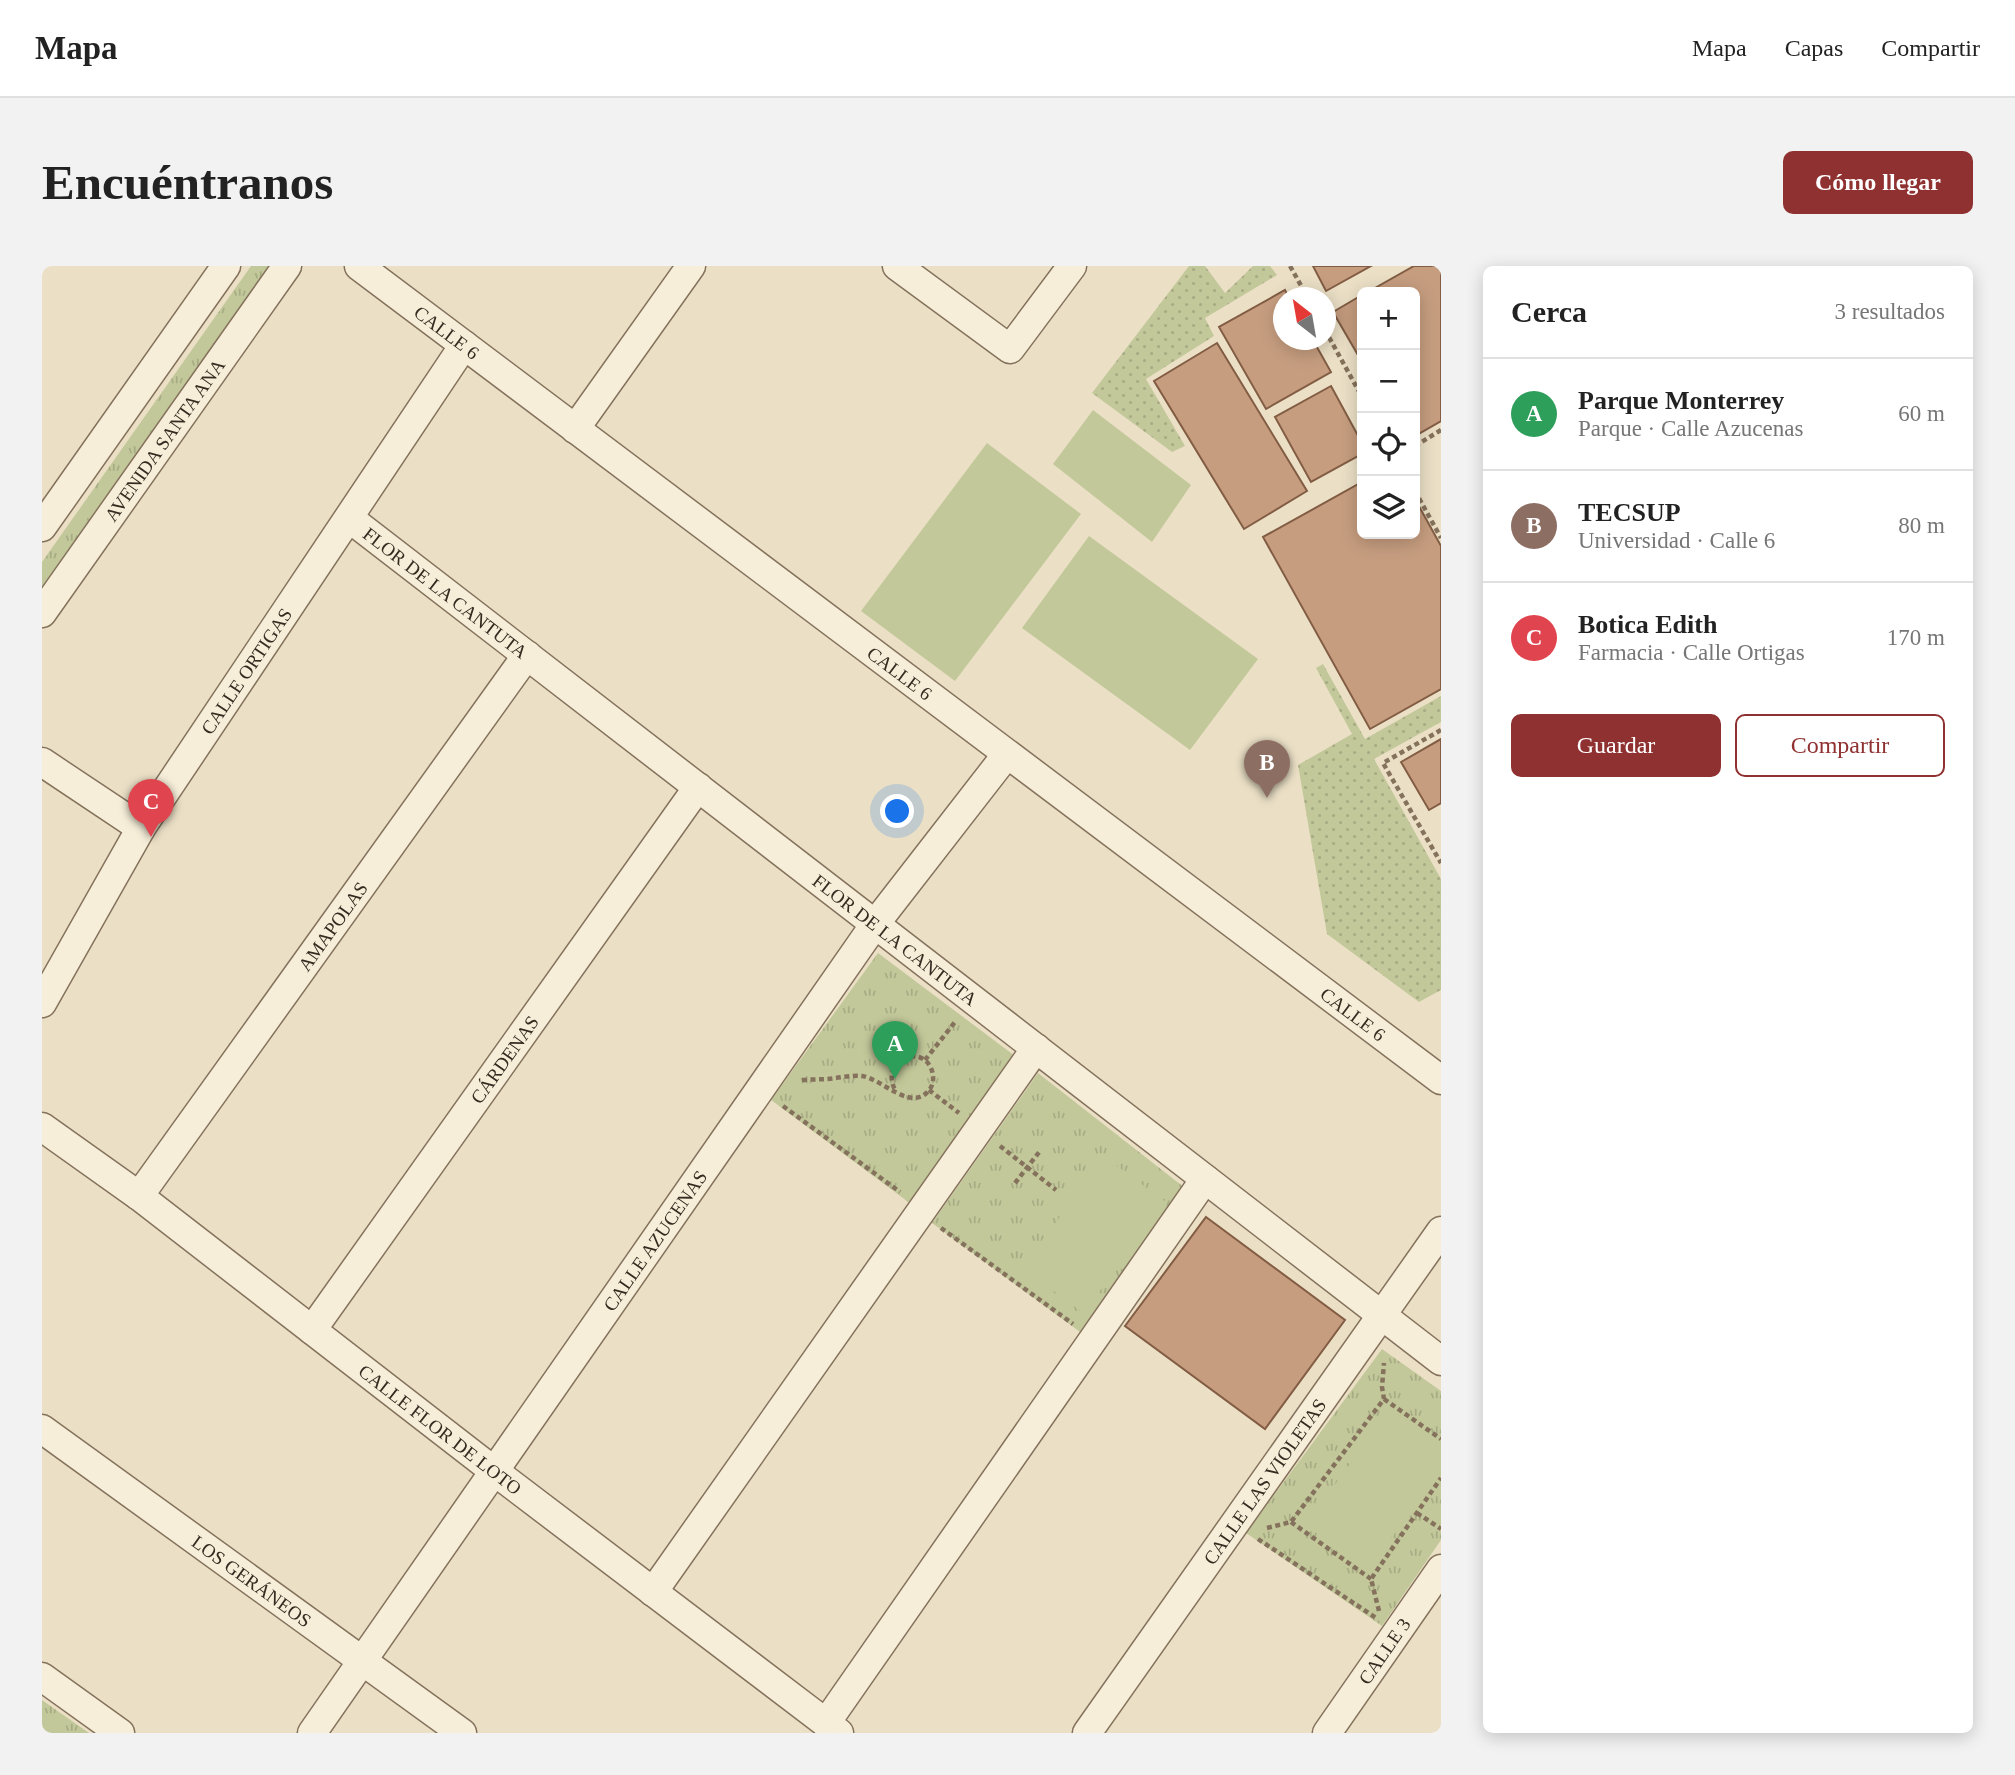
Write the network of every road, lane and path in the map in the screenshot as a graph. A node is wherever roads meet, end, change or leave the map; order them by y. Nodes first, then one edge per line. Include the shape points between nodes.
1 (226, 266) edge
2 (287, 266) edge
3 (359, 266) edge
4 (691, 266) edge
5 (897, 266) edge
6 (1072, 266) edge
7 (1290, 266) edge
8 (1301, 287) edge
9 (464, 345) junction
10 (1336, 350) edge
11 (1357, 388) edge
12 (575, 429) junction
13 (1441, 430) edge
14 (1420, 443) edge
15 (1420, 500) edge
16 (349, 518) junction
17 (42, 527) edge
18 (1441, 538) edge
19 (42, 613) edge
20 (527, 655) junction
21 (1441, 730) edge
22 (1007, 754) junction
23 (42, 762) edge
24 (698, 787) junction
25 (141, 828) junction
26 (1440, 861) edge
27 (875, 924) junction
28 (42, 1003) edge
29 (958, 1018) dead end
30 (1036, 1048) junction
31 (925, 1060) junction
32 (798, 1080) dead end
33 (1441, 1080) edge
34 (760, 1089) junction
35 (895, 1090) junction
36 (929, 1090) junction
37 (960, 1114) dead end
38 (42, 1127) edge
39 (994, 1141) dead end
40 (1040, 1151) dead end
41 (1027, 1167) junction
42 (1205, 1179) junction
43 (1015, 1183) dead end
44 (1056, 1190) dead end
45 (139, 1196) junction
46 (929, 1216) junction
47 (1441, 1231) edge
48 (1382, 1315) junction
49 (312, 1330) junction
50 (1081, 1330) dead end
51 (1383, 1352) dead end
52 (1441, 1361) edge
53 (1384, 1399) junction
54 (42, 1429) edge
55 (1441, 1439) edge
56 (494, 1471) junction
57 (1441, 1478) edge
58 (1417, 1513) junction
59 (1291, 1522) junction
60 (1441, 1529) edge
61 (1258, 1530) dead end
62 (1247, 1532) dead end
63 (1441, 1569) edge
64 (1371, 1579) junction
65 (653, 1592) junction
66 (362, 1661) junction
67 (42, 1676) edge
68 (832, 1728) edge
69 (120, 1733) edge
70 (312, 1733) edge
71 (462, 1733) edge
72 (1087, 1733) edge
73 (1327, 1733) edge

1 - 17 street
2 - 19 street, AVENIDA SANTA ANA
3 - 9 street, CALLE 6
4 - 12 street
5 - 6 street via 1010,349
7 - 8 path
9 - 12 street, CALLE 6
9 - 16 street, CALLE ORTIGAS
10 - 11 path
12 - 22 street, CALLE 6
13 - 14 path
15 - 18 path
16 - 20 street, FLOR DE LA CANTUTA
16 - 25 street, CALLE ORTIGAS
20 - 24 street, FLOR DE LA CANTUTA
20 - 45 street, AMAPOLAS
21 - 26 path via 1383,763
22 - 27 street, CALLE AZUCENAS
22 - 33 street, CALLE 6
23 - 25 street
24 - 27 street, FLOR DE LA CANTUTA
24 - 49 street, CÁRDENAS
25 - 28 street, CALLE ORTIGAS
27 - 30 street, FLOR DE LA CANTUTA
27 - 34 street, CALLE AZUCENAS
29 - 31 path
30 - 42 street, FLOR DE LA CANTUTA
30 - 46 street
31 - 35 path via 905,1057 897,1063 891,1081
31 - 36 path via 933,1074
32 - 35 path via 860,1076
34 - 46 path
34 - 56 street, CALLE AZUCENAS
35 - 36 path via 912,1098
36 - 37 path
38 - 45 street, CALLE FLOR DE LOTO
39 - 41 path
40 - 41 path
41 - 43 path
41 - 44 path
42 - 48 street, FLOR DE LA CANTUTA
42 - 68 street
45 - 49 street, CALLE FLOR DE LOTO
46 - 50 path
46 - 65 street
47 - 48 street, CALLE LAS VIOLETAS
48 - 52 street, FLOR DE LA CANTUTA
48 - 72 street, CALLE LAS VIOLETAS
49 - 56 street, CALLE FLOR DE LOTO
51 - 53 path
53 - 55 path
53 - 59 path
54 - 66 street, LOS GERÁNEOS
56 - 65 street, CALLE FLOR DE LOTO
56 - 66 street, CALLE AZUCENAS
57 - 58 path
58 - 60 path
58 - 64 path
59 - 61 path
59 - 64 path
62 - 64 path via 1382,1622
63 - 73 street, CALLE 3
65 - 68 street, CALLE FLOR DE LOTO
66 - 70 street, CALLE AZUCENAS
66 - 71 street, LOS GERÁNEOS
67 - 69 street

